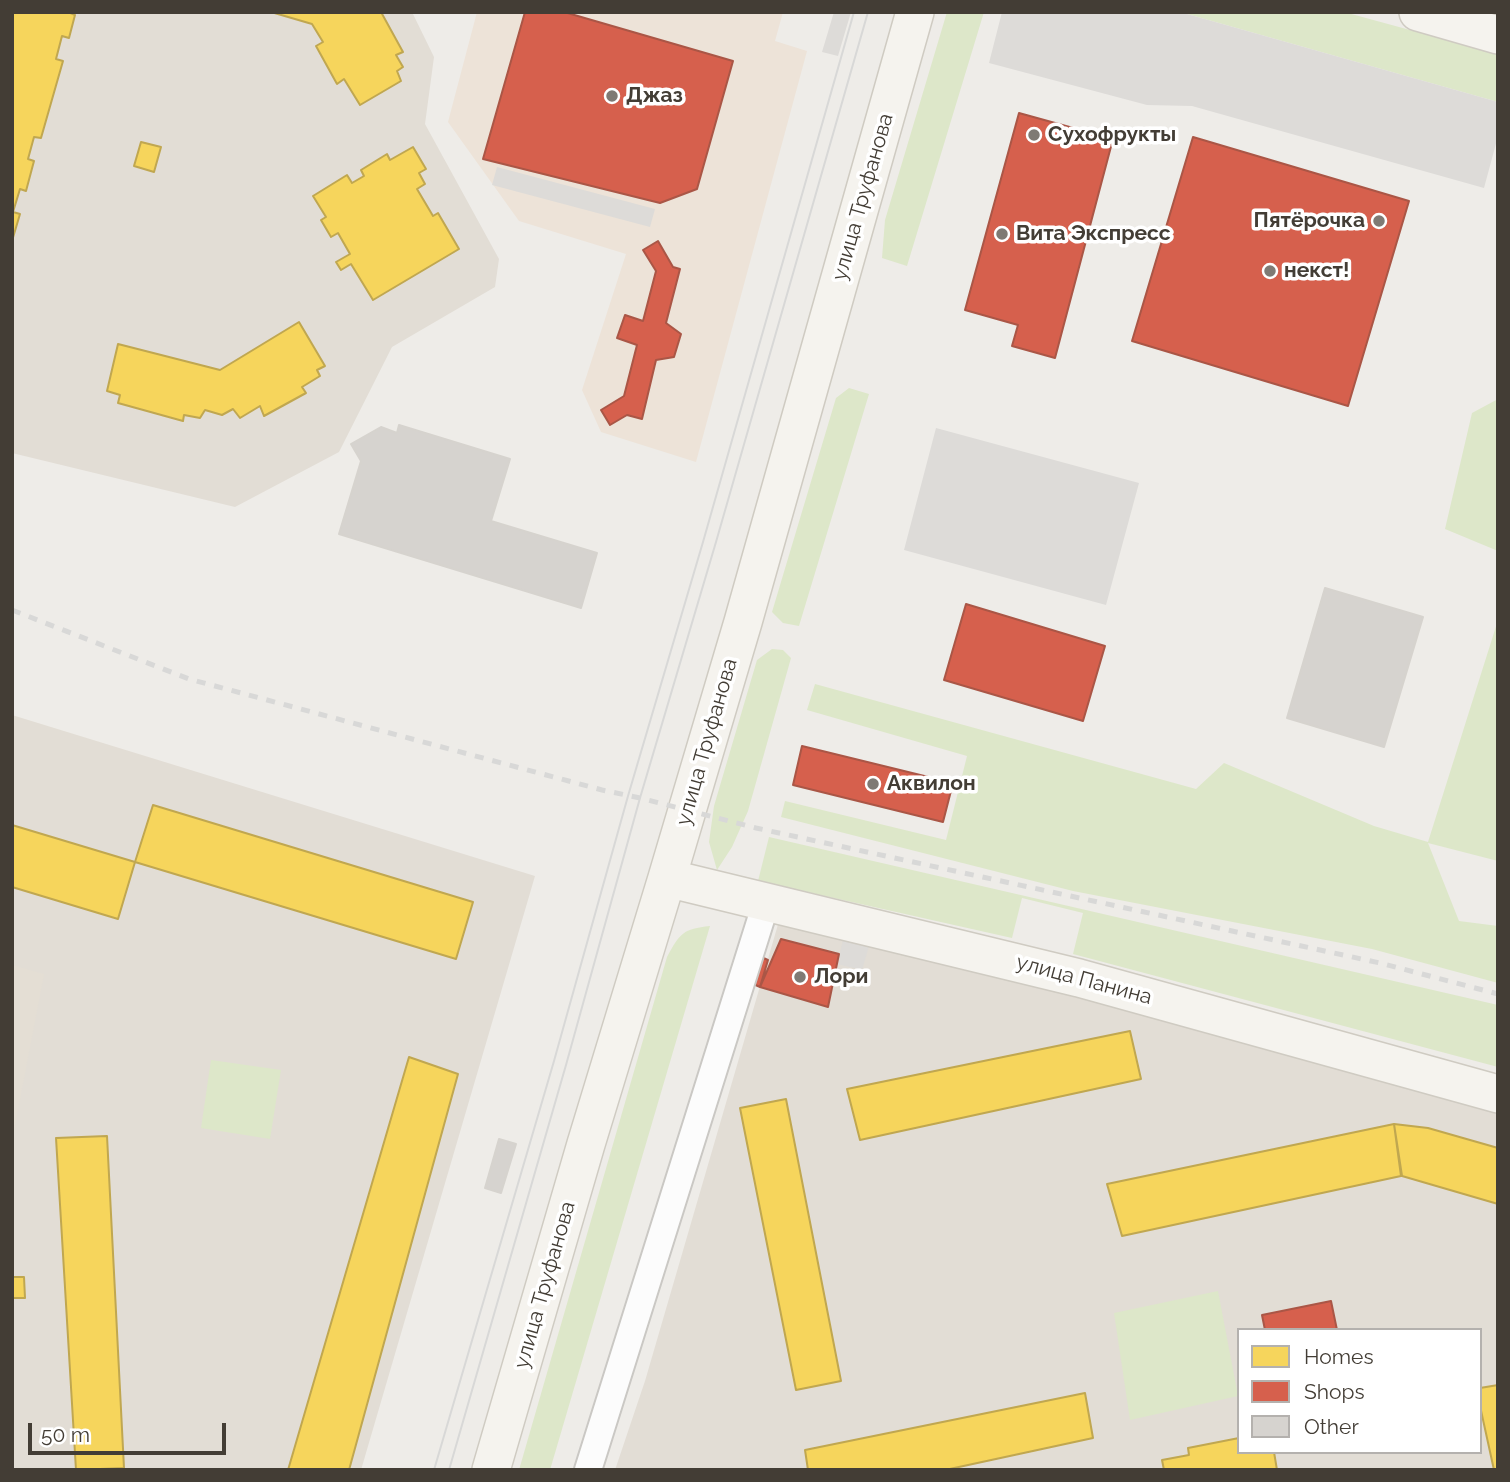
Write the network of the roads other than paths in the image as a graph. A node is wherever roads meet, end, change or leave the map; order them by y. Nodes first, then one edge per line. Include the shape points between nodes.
1 (915, 12) edge
2 (1419, 12) edge
3 (1498, 35) edge
4 (667, 878) junction
5 (766, 903) junction
6 (1498, 1094) edge
7 (491, 1470) edge
8 (587, 1470) edge

1 - 4 street, улица Труфанова
2 - 3 street
4 - 5 street, улица Панина
4 - 7 street, улица Труфанова
5 - 6 street, улица Панина via 1079,978
5 - 8 street

